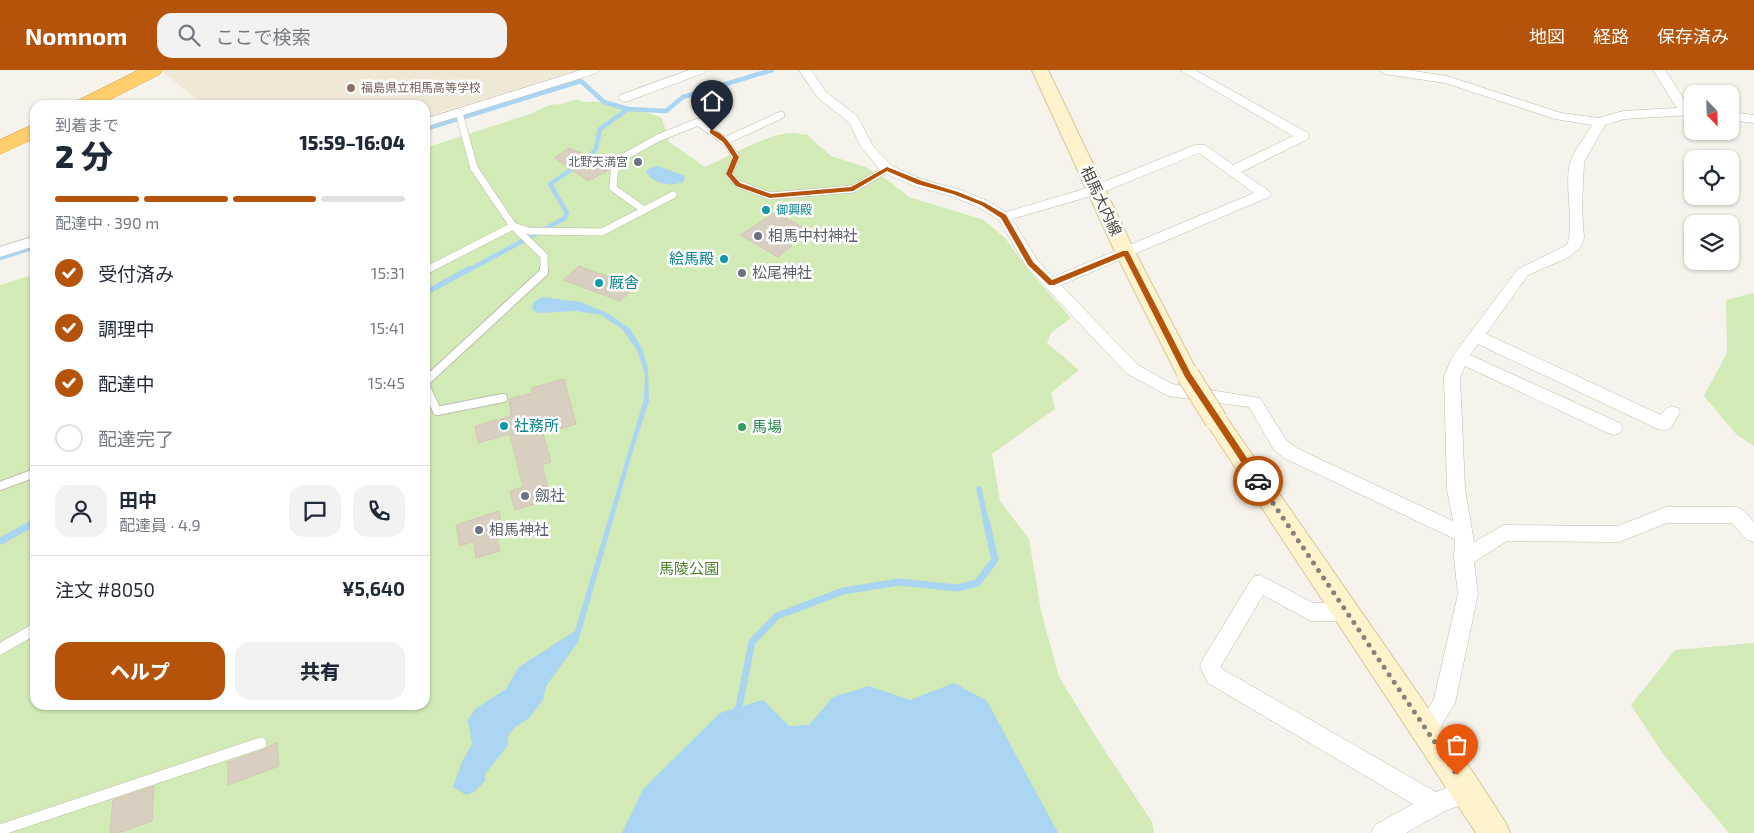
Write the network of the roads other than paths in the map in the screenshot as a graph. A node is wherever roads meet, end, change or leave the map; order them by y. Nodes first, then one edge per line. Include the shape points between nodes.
1 (152, 70) edge
2 (593, 70) edge
3 (698, 70) edge
4 (805, 70) edge
5 (1040, 70) edge
6 (1186, 70) edge
7 (1385, 70) edge
8 (1659, 70) edge
9 (624, 98) dead end
10 (94, 100) edge
11 (1684, 105) edge
12 (1684, 111) edge
13 (459, 113) junction
14 (782, 116) dead end
15 (1739, 117) edge
16 (1754, 119) edge
17 (430, 122) edge
18 (1600, 122) junction
19 (30, 133) edge
20 (725, 141) junction
21 (0, 148) edge
22 (887, 169) junction
23 (1232, 172) junction
24 (1096, 190) junction
25 (673, 195) dead end
26 (644, 210) junction
27 (1004, 216) junction
28 (512, 226) junction
29 (30, 243) edge
30 (0, 252) edge
31 (1125, 252) junction
32 (430, 268) edge
33 (1051, 284) junction
34 (1476, 336) junction
35 (1460, 357) junction
36 (430, 379) edge
37 (430, 395) edge
38 (502, 398) dead end
39 (1672, 412) dead end
40 (1614, 428) dead end
41 (30, 475) edge
42 (0, 486) edge
43 (1754, 534) edge
44 (1465, 536) junction
45 (1464, 558) junction
46 (1347, 612) junction
47 (30, 632) edge
48 (0, 649) edge
49 (1426, 730) junction
50 (261, 743) dead end
51 (1467, 790) junction
52 (1435, 804) junction
53 (0, 830) edge
54 (1383, 833) edge
55 (1494, 833) edge

1 - 10 highway
2 - 13 street
3 - 9 street
4 - 22 street via 822,95 854,120 867,147
5 - 24 main road, 相馬大内線
6 - 23 street via 1303,136
7 - 18 street via 1447,80 1559,116
8 - 11 street
12 - 18 street via 1623,115
13 - 17 street
13 - 28 lane via 474,168
14 - 20 lane
15 - 16 street
18 - 34 street via 1577,162 1577,238 1573,248 1523,272
19 - 21 highway
20 - 22 lane via 736,157 729,174 738,184 770,196 853,189
20 - 26 lane via 698,122 658,138 615,162 613,188
22 - 27 street via 919,183 956,193
23 - 24 street via 1200,148
23 - 31 street via 1264,194
24 - 27 street
24 - 31 main road, 相馬大内線
25 - 26 lane
26 - 28 lane via 602,232 529,231
27 - 33 street via 1030,263
28 - 32 lane
28 - 36 lane via 544,256 544,272
29 - 30 street
31 - 33 street
31 - 46 main road, 相馬大内線, bridge via 1188,375
33 - 44 street via 1132,369 1168,390 1254,402 1280,445 1292,454
34 - 35 street
34 - 39 street via 1664,424
35 - 40 street
35 - 44 street via 1452,377 1452,401 1456,489
37 - 38 lane via 437,411
41 - 42 lane
43 - 45 street via 1736,515 1666,515 1619,534 1504,533
44 - 45 street
45 - 49 street via 1468,594 1444,703
46 - 49 main road, 相馬大内線
46 - 52 street via 1311,612 1260,583 1210,666 1215,676
47 - 48 lane
49 - 51 main road, 相馬大内線
50 - 53 lane
51 - 52 street
51 - 55 main road, 相馬大内線
52 - 54 street

